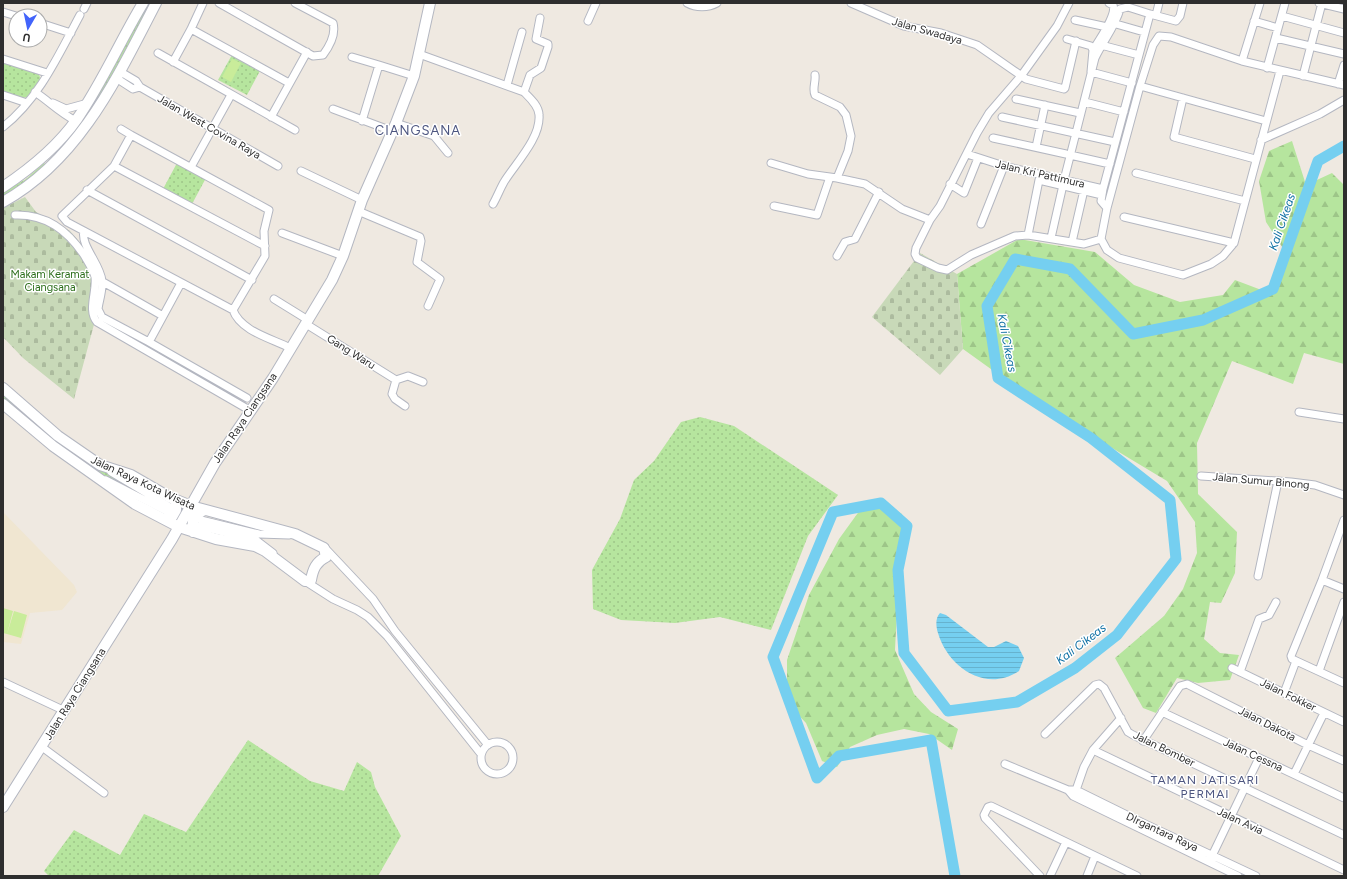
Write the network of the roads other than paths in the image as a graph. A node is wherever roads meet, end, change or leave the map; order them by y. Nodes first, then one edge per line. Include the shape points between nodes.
1 (143, 3) edge
2 (156, 3) edge
3 (203, 3) edge
4 (219, 3) edge
5 (295, 3) edge
6 (430, 3) edge
7 (596, 3) edge
8 (687, 3) edge
9 (717, 3) edge
10 (852, 3) edge
11 (1069, 3) edge
12 (1109, 3) edge
13 (1159, 3) edge
14 (1183, 3) edge
15 (1260, 3) edge
16 (1285, 3) edge
17 (1321, 3) edge
18 (1135, 6) edge
19 (84, 9) edge
20 (1344, 9) edge
21 (1153, 15) junction
22 (1282, 16) junction
23 (540, 18) dead end
24 (1075, 20) dead end
25 (588, 21) dead end
26 (1254, 21) junction
27 (1116, 24) junction
28 (1317, 25) junction
29 (48, 26) edge
30 (1107, 27) junction
31 (1278, 28) junction
32 (191, 30) junction
33 (522, 32) dead end
34 (1144, 32) junction
35 (71, 33) junction
36 (1344, 33) edge
37 (1276, 38) junction
38 (1067, 39) dead end
39 (1076, 41) junction
40 (1101, 45) junction
41 (1311, 47) junction
42 (1093, 50) junction
43 (307, 52) junction
44 (158, 53) dead end
45 (419, 54) junction
46 (1344, 54) edge
47 (1139, 55) junction
48 (352, 57) dead end
49 (3, 59) edge
50 (1242, 61) junction
51 (173, 62) junction
52 (379, 64) junction
53 (1344, 65) edge
54 (1267, 68) junction
55 (1280, 71) junction
56 (1091, 72) junction
57 (48, 73) junction
58 (117, 74) junction
59 (815, 75) dead end
60 (414, 76) junction
61 (1021, 76) junction
62 (1303, 76) junction
63 (289, 83) junction
64 (1132, 83) junction
65 (507, 85) junction
66 (1341, 85) edge
67 (1140, 86) junction
68 (35, 92) junction
69 (524, 92) junction
70 (3, 95) edge
71 (231, 95) junction
72 (1183, 98) junction
73 (1016, 99) dead end
74 (1344, 100) edge
75 (51, 102) junction
76 (1085, 102) junction
77 (27, 103) junction
78 (88, 103) junction
79 (1045, 105) junction
80 (333, 109) dead end
81 (1124, 112) junction
82 (1080, 113) junction
83 (271, 117) junction
84 (1002, 117) dead end
85 (76, 121) junction
86 (362, 121) junction
87 (1266, 121) junction
88 (1041, 125) junction
89 (3, 127) edge
90 (394, 127) junction
91 (121, 129) dead end
92 (211, 130) junction
93 (295, 130) dead end
94 (1075, 133) junction
95 (131, 135) junction
96 (993, 138) dead end
97 (1261, 140) junction
98 (1115, 142) junction
99 (1036, 147) junction
100 (448, 153) dead end
101 (967, 154) junction
102 (1068, 154) junction
103 (44, 156) junction
104 (978, 158) junction
105 (1255, 159) junction
106 (771, 163) dead end
107 (1110, 164) junction
108 (52, 166) junction
109 (114, 166) junction
110 (278, 166) dead end
111 (1004, 166) junction
112 (191, 167) junction
113 (301, 172) dead end
114 (1136, 173) dead end
115 (834, 178) junction
116 (1064, 182) junction
117 (950, 184) junction
118 (3, 186) edge
119 (87, 190) junction
120 (1084, 190) junction
121 (879, 192) junction
122 (1103, 192) junction
123 (362, 200) junction
124 (3, 202) edge
125 (1245, 202) junction
126 (493, 204) dead end
127 (774, 206) dead end
128 (1107, 208) junction
129 (358, 211) junction
130 (15, 216) dead end
131 (1124, 217) dead end
132 (930, 220) junction
133 (981, 224) dead end
134 (84, 231) junction
135 (282, 233) dead end
136 (1028, 235) junction
137 (1051, 238) junction
138 (1101, 239) junction
139 (1072, 242) junction
140 (1234, 243) junction
141 (265, 246) junction
142 (343, 256) junction
143 (837, 256) dead end
144 (252, 280) junction
145 (102, 282) junction
146 (181, 283) junction
147 (274, 299) dead end
148 (428, 306) dead end
149 (233, 310) junction
150 (163, 316) junction
151 (307, 322) junction
152 (149, 342) junction
153 (286, 346) dead end
154 (396, 380) junction
155 (422, 382) dead end
156 (3, 388) edge
157 (247, 398) dead end
158 (3, 404) edge
159 (405, 406) dead end
160 (251, 411) junction
161 (1299, 412) dead end
162 (1344, 419) edge
163 (1201, 476) dead end
164 (1278, 481) junction
165 (1344, 495) edge
166 (191, 506) junction
167 (170, 510) junction
168 (1344, 520) edge
169 (199, 522) junction
170 (179, 527) junction
171 (328, 555) junction
172 (1258, 576) dead end
173 (1322, 580) junction
174 (308, 581) junction
175 (1344, 589) edge
176 (1276, 602) dead end
177 (1344, 602) edge
178 (1294, 660) junction
179 (1232, 668) dead end
180 (1319, 671) junction
181 (1240, 672) junction
182 (3, 682) edge
183 (1344, 683) edge
184 (1284, 693) junction
185 (64, 711) junction
186 (1162, 712) junction
187 (1324, 713) junction
188 (1121, 718) junction
189 (1344, 722) edge
190 (1045, 734) dead end
191 (1143, 741) junction
192 (488, 745) junction
193 (1308, 745) junction
194 (42, 747) junction
195 (1092, 750) junction
196 (481, 754) junction
197 (1259, 758) junction
198 (1344, 761) edge
199 (1005, 764) dead end
200 (1294, 774) junction
201 (1243, 788) junction
202 (104, 793) dead end
203 (1075, 793) junction
204 (1344, 798) edge
205 (3, 807) edge
206 (1230, 816) junction
207 (1344, 835) edge
208 (1066, 842) junction
209 (1095, 856) junction
210 (1211, 858) junction
211 (1344, 870) edge
212 (1040, 876) edge
213 (1050, 876) edge
214 (1086, 876) edge
215 (1137, 876) edge
216 (1238, 876) edge
217 (1256, 876) edge

1 - 78 street
2 - 58 street
3 - 32 street
4 - 43 street
5 - 43 street via 333,23 334,27 330,43 323,55 313,56
6 - 45 street, Jalan Raya Ciangsana
7 - 25 street
8 - 9 street via 695,7
10 - 61 street, Jalan Swadaya via 904,26 941,33 977,45
11 - 61 street via 1057,26
12 - 30 street via 1114,8
13 - 21 street
14 - 21 street via 1178,20
15 - 26 street
16 - 22 street
17 - 20 street
17 - 28 street
18 - 21 street
18 - 27 street via 1120,9
19 - 35 street
21 - 34 street
22 - 28 street
22 - 31 street
23 - 69 street via 536,39 548,44 548,47 541,68 530,75
24 - 30 street
26 - 31 street
26 - 50 street
27 - 34 street
27 - 40 street
28 - 36 street
28 - 41 street
29 - 35 street
30 - 42 street
31 - 37 street
32 - 51 street
32 - 63 street
33 - 65 street
34 - 47 street
35 - 57 street
37 - 41 street
37 - 54 street
38 - 39 street
39 - 42 street via 1089,44
39 - 61 street via 1065,88
40 - 47 street
40 - 56 street
41 - 46 street
41 - 62 street
42 - 56 street
43 - 63 street
44 - 51 street
45 - 60 street, Jalan Raya Ciangsana
45 - 65 street
47 - 64 street
48 - 52 street
49 - 57 street
50 - 54 street
50 - 67 street via 1171,37 1159,36 1153,45
51 - 71 street
52 - 60 street
52 - 86 street
53 - 66 street
54 - 55 street
55 - 62 street
55 - 87 street
56 - 64 street
56 - 76 street
57 - 68 street
58 - 92 street, Jalan West Covina Raya via 136,81 140,88
58 - 108 street via 88,126
59 - 115 street via 815,95 840,107 846,115 852,136 848,151
60 - 90 street, Jalan Raya Ciangsana
61 - 101 street via 989,113
62 - 66 street
63 - 83 street
64 - 81 street
65 - 69 street
67 - 72 street
67 - 128 street
68 - 75 street
68 - 77 street
69 - 126 street via 532,100 539,114 536,131
70 - 77 street
71 - 83 street
71 - 92 street
72 - 87 street
72 - 105 street via 1174,137
73 - 79 street
74 - 97 street via 1320,114
75 - 78 street via 66,108
75 - 85 street via 61,113
76 - 81 street
76 - 82 street
77 - 89 street
78 - 85 street
79 - 82 street
79 - 88 street
80 - 86 street
81 - 98 street
82 - 94 street
83 - 93 street
84 - 88 street
85 - 103 street
86 - 90 street
87 - 97 street
88 - 94 street
88 - 99 street
90 - 100 street via 434,136
90 - 123 street, Jalan Raya Ciangsana
91 - 95 street
92 - 110 street, Jalan West Covina Raya
92 - 112 street
94 - 98 street
94 - 102 street
95 - 109 street
95 - 112 street
96 - 99 street
97 - 105 street
98 - 107 street
99 - 102 street
101 - 104 street, Jalan Kri Pattimura
101 - 117 street
102 - 107 street
102 - 116 street
103 - 108 street
103 - 118 street
104 - 111 street, Jalan Kri Pattimura
104 - 117 street via 964,193
105 - 125 street
106 - 115 street via 808,174
107 - 122 street
108 - 124 street via 33,183
109 - 119 street
109 - 141 street
111 - 116 street, Jalan Kri Pattimura
111 - 133 street
112 - 141 street via 270,210 264,231
113 - 123 street
114 - 125 street
115 - 121 street via 865,184
115 - 127 street via 818,214
116 - 120 street
116 - 122 street, Jalan Kri Pattimura
116 - 136 street via 1039,180
116 - 137 street
117 - 132 street
119 - 134 street via 62,216 67,222
119 - 144 street
120 - 122 street
120 - 139 street
121 - 132 street via 902,208
121 - 143 street via 855,240 845,242
122 - 128 street via 1101,201
123 - 129 street, Jalan Raya Ciangsana
125 - 140 street
128 - 138 street
129 - 142 street, Jalan Raya Ciangsana
129 - 148 street via 420,237 417,262 440,279
130 - 160 street via 40,217 71,237 93,271 95,283 92,310 93,317 98,322
131 - 140 street
132 - 136 street via 916,248 916,256 943,270 953,268 971,255 1015,236
134 - 145 street via 84,241 95,261
134 - 146 street
135 - 142 street
136 - 137 street
137 - 139 street
138 - 139 street via 1084,244
138 - 140 street via 1107,250 1119,258 1183,275 1211,264 1223,256
141 - 144 street via 265,256
142 - 151 street, Jalan Raya Ciangsana
144 - 149 street
145 - 150 street
145 - 152 street via 99,314
146 - 149 street
146 - 150 street
147 - 151 street, Gang Waru
149 - 153 street via 242,323
150 - 152 street
151 - 154 street, Gang Waru
151 - 160 street, Jalan Raya Ciangsana
152 - 157 street
154 - 155 street via 408,376
154 - 159 street via 392,394
156 - 167 street, Jalan Raya Kota Wisata via 58,436 100,465 132,475
158 - 167 street, Jalan Raya Kota Wisata via 52,446 135,504
160 - 166 street, Jalan Raya Ciangsana via 215,463
161 - 162 street
163 - 164 street, Jalan Sumur Binong
164 - 165 street, Jalan Sumur Binong via 1315,485
164 - 172 street
166 - 167 street, Jalan Raya Kota Wisata
166 - 169 street, Jalan Raya Kota Wisata
166 - 170 street, Jalan Raya Ciangsana
167 - 170 street, Jalan Raya Kota Wisata
168 - 173 street
169 - 170 street, Jalan Raya Kota Wisata
169 - 171 street, Jalan Raya Kota Wisata via 295,534
169 - 174 street, Jalan Raya Kota Wisata via 216,539 255,546
170 - 185 street, Jalan Raya Ciangsana
171 - 174 street via 319,561
171 - 192 street via 373,599 395,631
173 - 175 street
173 - 178 street via 1291,656
174 - 196 street via 316,590 368,617 387,636
176 - 181 street via 1269,614 1259,619
177 - 180 street
178 - 180 street
178 - 184 street
179 - 181 street, Jalan Fokker
180 - 183 street
181 - 184 street, Jalan Fokker
182 - 185 street
184 - 187 street, Jalan Fokker
185 - 194 street, Jalan Raya Ciangsana
186 - 191 street
186 - 193 street, Jalan Dakota via 1181,684 1191,685
186 - 197 street, Jalan Cessna
187 - 189 street, Jalan Fokker
187 - 193 street
188 - 190 street, Jalan Bomber via 1102,686 1098,684
188 - 191 street, Jalan Bomber via 1128,732
188 - 195 street
191 - 201 street, Jalan Bomber
192 - 196 street
192 - 196 street via 500,742 510,748 512,766 503,773 489,772 484,768
193 - 198 street, Jalan Dakota
193 - 200 street
194 - 202 street
194 - 205 street, Jalan Raya Ciangsana
195 - 203 street
195 - 206 street, Jalan Avia
197 - 200 street, Jalan Cessna
197 - 201 street
199 - 203 street, DIrgantara Raya
200 - 204 street, Jalan Cessna
201 - 206 street
201 - 207 street, Jalan Bomber
203 - 210 street, DIrgantara Raya
206 - 210 street
206 - 211 street, Jalan Avia
208 - 209 street
208 - 212 street via 991,806 988,807 985,818
208 - 213 street
209 - 214 street
209 - 215 street
210 - 216 street, DIrgantara Raya
210 - 217 street, DIrgantara Raya

